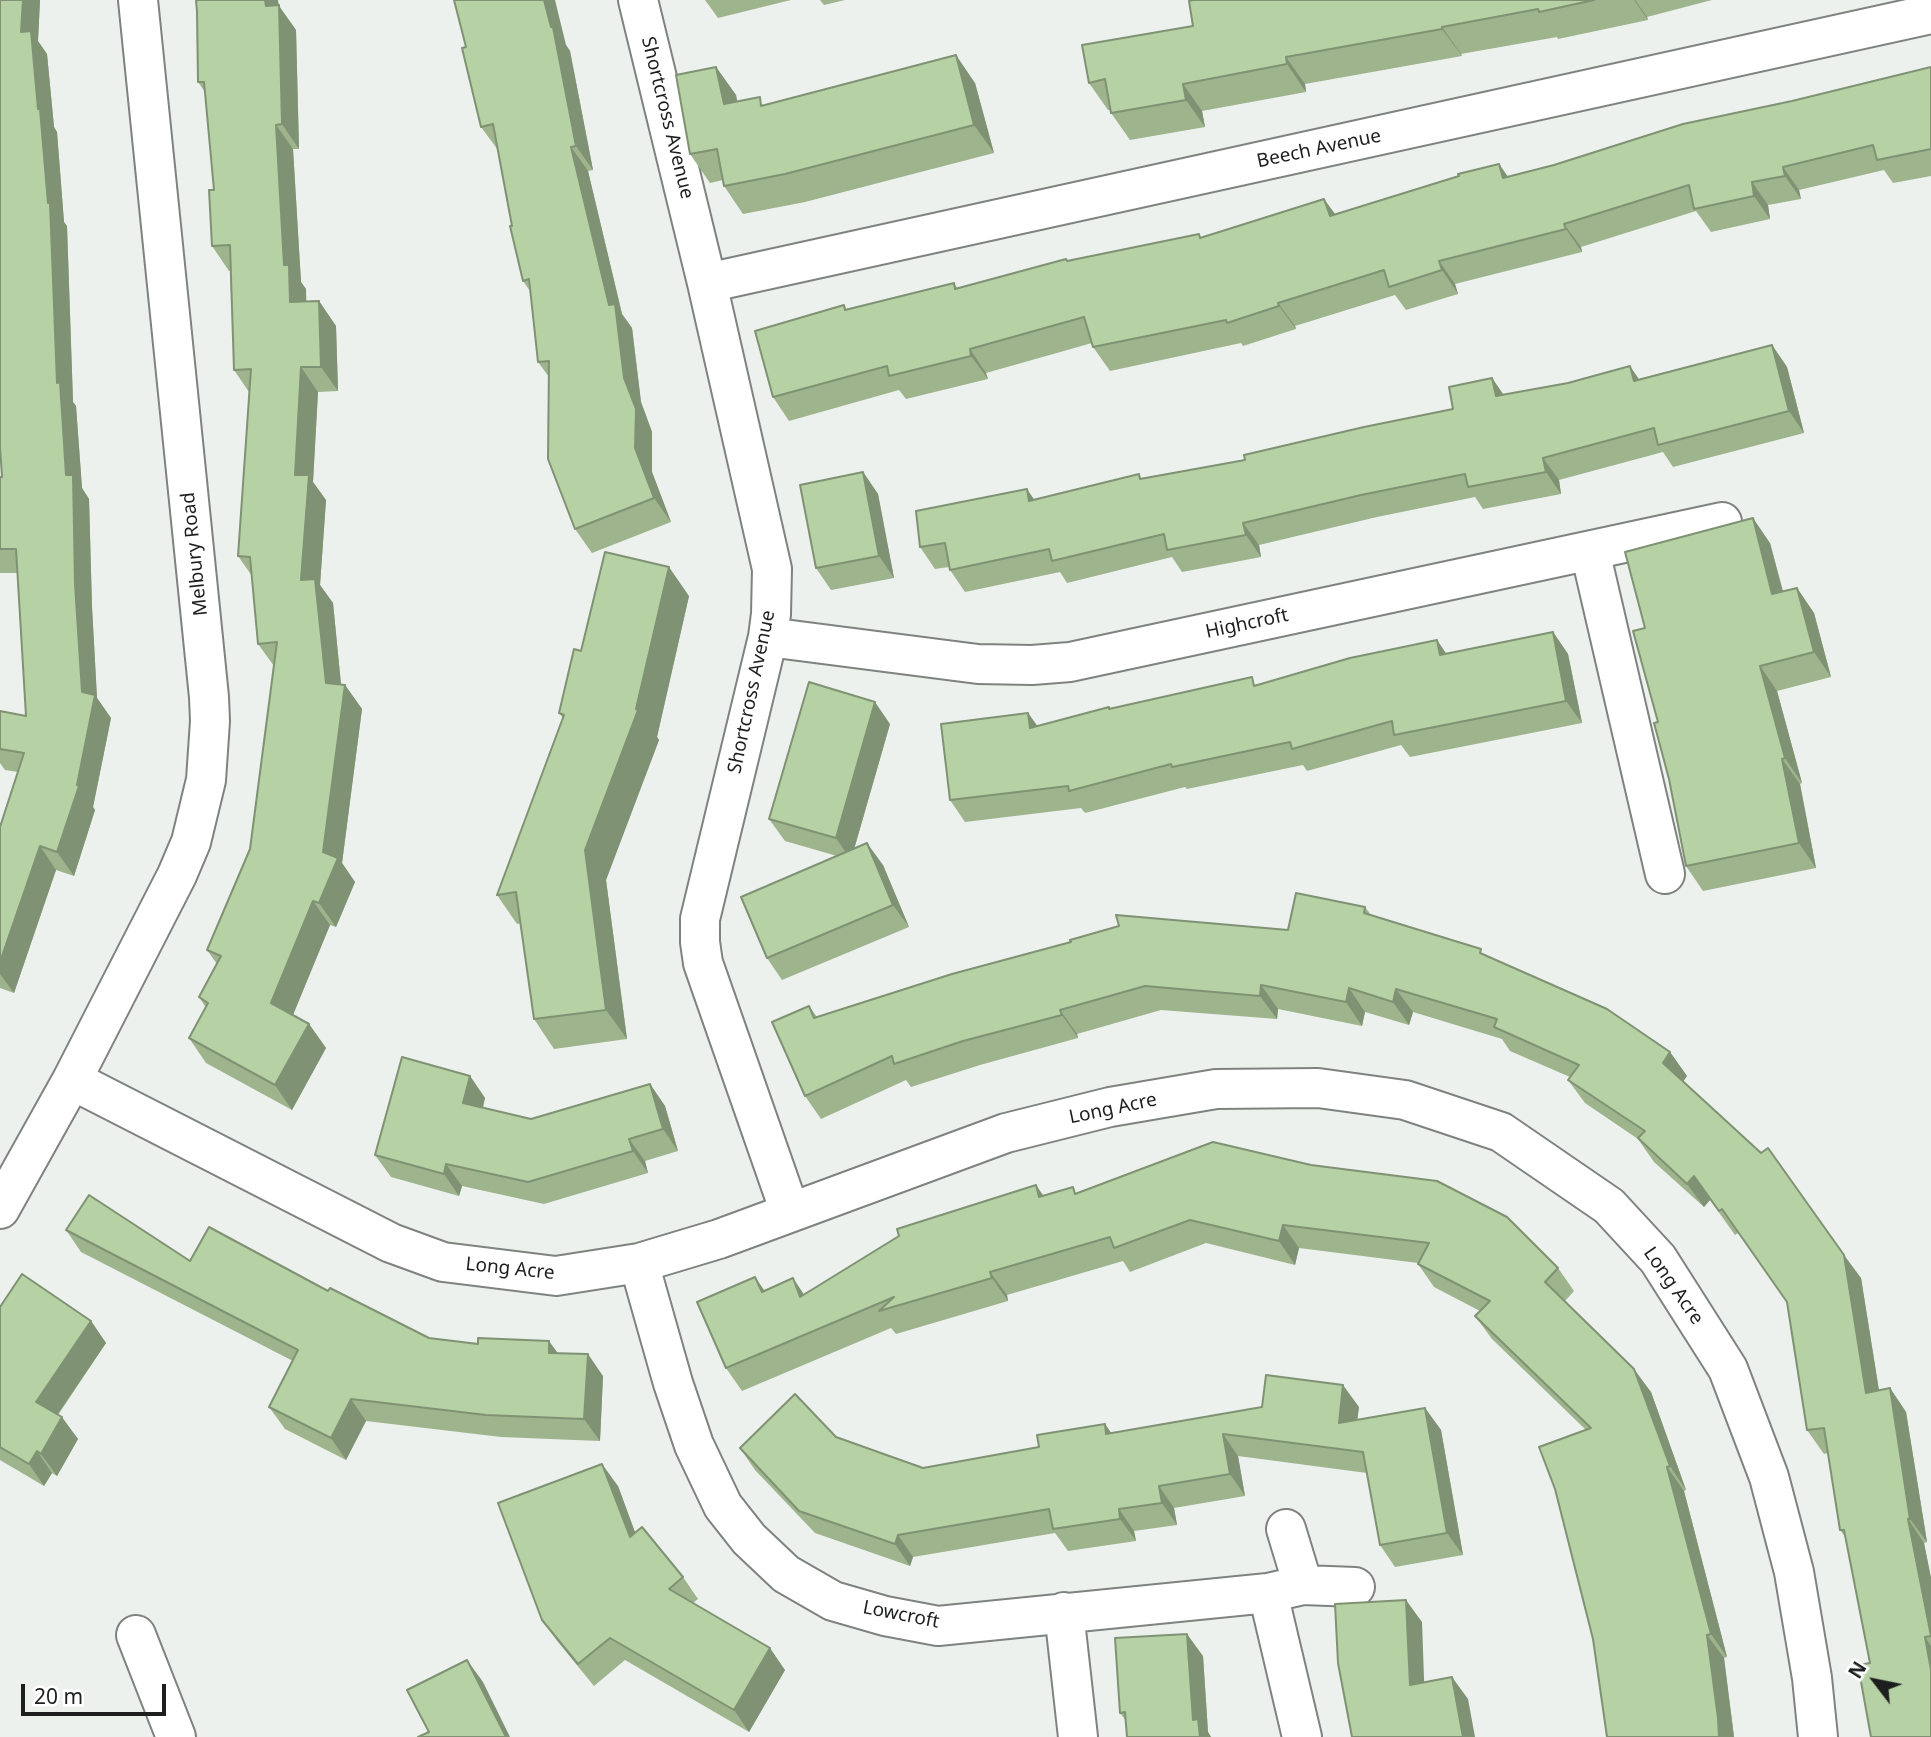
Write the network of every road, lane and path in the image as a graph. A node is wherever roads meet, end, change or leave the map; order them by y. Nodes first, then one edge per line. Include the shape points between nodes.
1 (138, 0) edge
2 (638, 0) edge
3 (1931, 14) edge
4 (706, 284) junction
5 (1722, 522) dead end
6 (1590, 551) junction
7 (768, 636) junction
8 (1665, 874) dead end
9 (72, 1080) junction
10 (0, 1209) edge
11 (790, 1212) junction
12 (639, 1263) junction
13 (1286, 1529) dead end
14 (1355, 1587) dead end
15 (1286, 1589) junction
16 (1065, 1612) junction
17 (136, 1634) dead end
18 (176, 1737) edge
19 (1078, 1737) edge
20 (1302, 1737) edge
21 (1818, 1737) edge

1 - 9 street, Melbury Road via 209,697 209,750 191,842
2 - 4 street, Shortcross Avenue
3 - 4 street, Beech Avenue
4 - 7 street, Shortcross Avenue via 772,569
5 - 6 street, Highcroft
6 - 7 street, Highcroft via 1070,662 978,664
6 - 8 street
7 - 11 street, Shortcross Avenue via 700,919 700,942
9 - 10 street, Melbury Road
9 - 12 street, Long Acre via 391,1243 443,1262 556,1276
11 - 12 street, Long Acre
11 - 21 street, Long Acre via 1006,1133 1110,1107 1216,1088 1318,1088 1405,1100 1502,1132 1609,1206 1658,1259 1728,1369 1769,1477 1794,1572
12 - 16 street, Lowcroft via 694,1446 723,1506 786,1574 833,1601 938,1626
13 - 15 street
14 - 15 street, Lowcroft
15 - 16 street, Lowcroft
15 - 20 street
16 - 19 street
17 - 18 street

